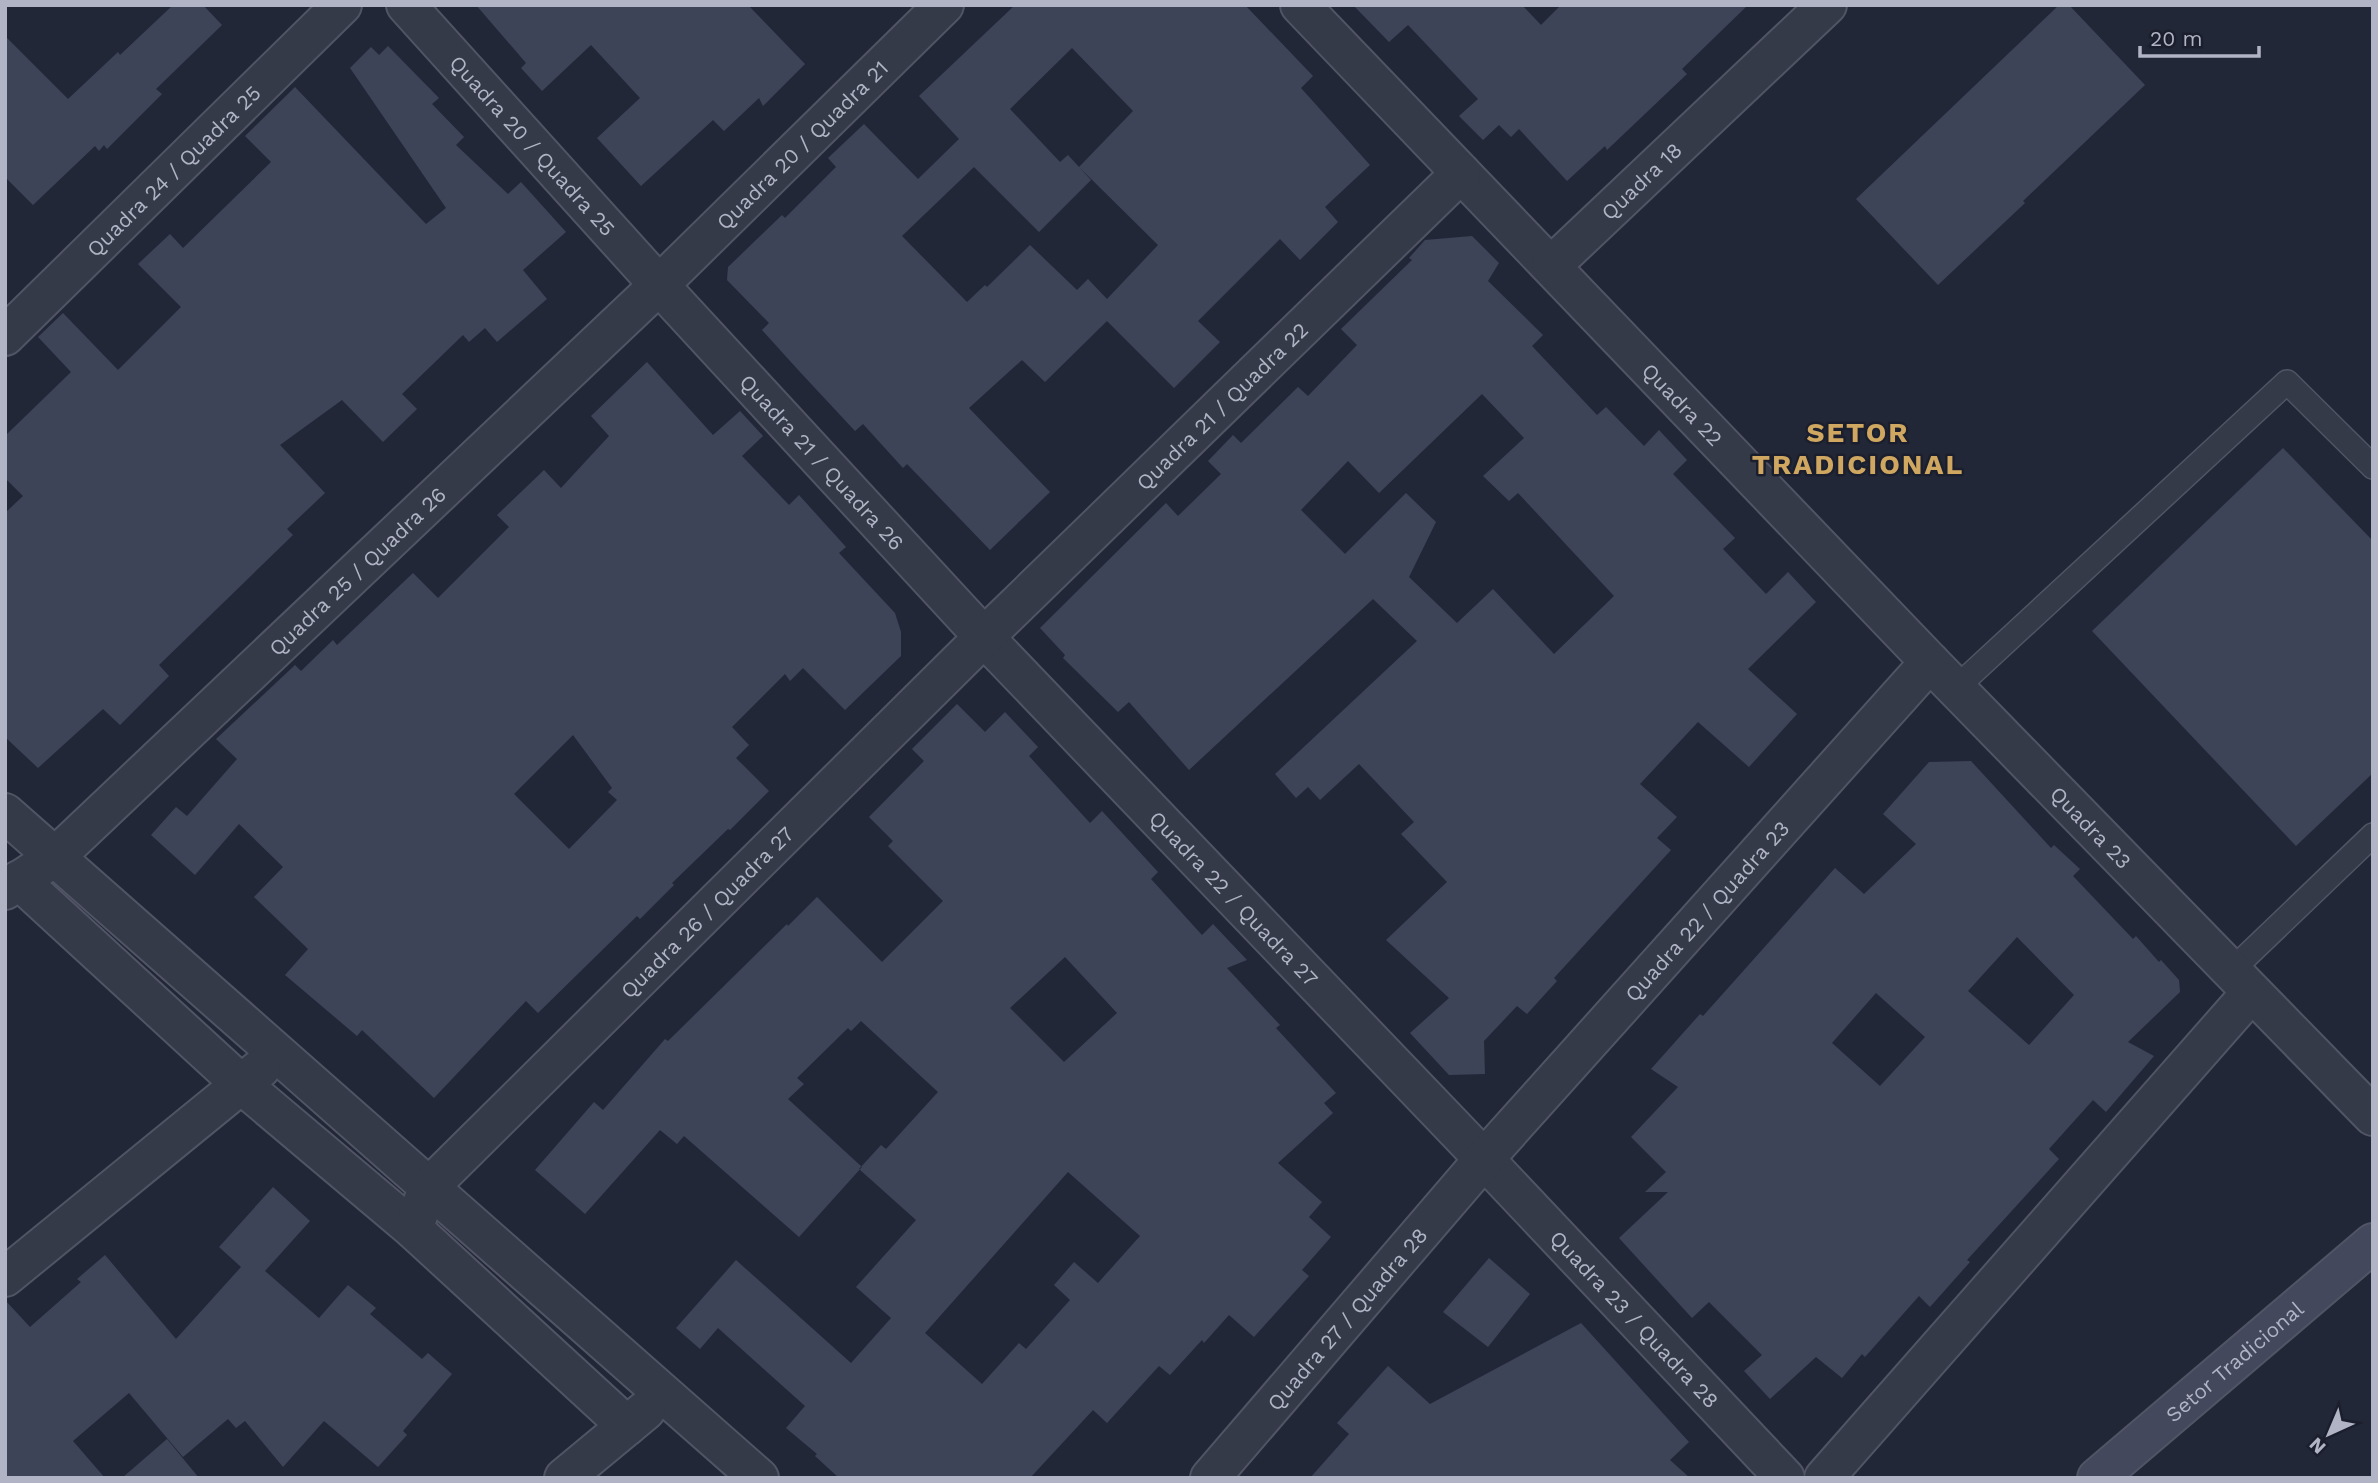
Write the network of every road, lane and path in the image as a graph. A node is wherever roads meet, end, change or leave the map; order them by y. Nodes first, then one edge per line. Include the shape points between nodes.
1 (342, 5) edge
2 (406, 5) edge
3 (944, 5) edge
4 (1300, 5) edge
5 (1827, 5) edge
6 (1461, 173) junction
7 (1551, 266) junction
8 (659, 285) junction
9 (5, 336) edge
10 (2373, 467) edge
11 (984, 637) junction
12 (1943, 675) junction
13 (5, 813) edge
14 (2373, 835) edge
15 (55, 857) junction
16 (12, 885) edge
17 (2241, 982) junction
18 (277, 1054) junction
19 (241, 1084) junction
20 (2373, 1116) edge
21 (1485, 1159) junction
22 (428, 1188) junction
23 (412, 1229) junction
24 (2373, 1243) edge
25 (5, 1277) edge
26 (663, 1395) junction
27 (627, 1426) junction
28 (564, 1478) edge
29 (759, 1478) edge
30 (1210, 1478) edge
31 (1784, 1478) edge
32 (1824, 1478) edge
33 (2096, 1478) edge

1 - 9 street, Quadra 24 / Quadra 25
2 - 8 street, Quadra 20 / Quadra 25
3 - 8 street, Quadra 20 / Quadra 21
4 - 6 street
5 - 7 street, Quadra 18
6 - 7 street
6 - 11 street, Quadra 21 / Quadra 22
7 - 12 street, Quadra 22
8 - 11 street, Quadra 21 / Quadra 26
8 - 15 street, Quadra 25 / Quadra 26
10 - 12 lane via 2287,382
11 - 21 street, Quadra 22 / Quadra 27
11 - 22 street, Quadra 26 / Quadra 27
12 - 17 street, Quadra 23
12 - 21 street, Quadra 22 / Quadra 23
13 - 15 street
14 - 17 lane
15 - 16 street, Quadra 25 / Quadra 26
15 - 18 street
16 - 19 street
17 - 20 street, Quadra 23
17 - 32 street
18 - 19 street
18 - 22 street
19 - 23 street
19 - 25 street
21 - 30 street, Quadra 27 / Quadra 28
21 - 31 street, Quadra 23 / Quadra 28
22 - 23 street
22 - 26 street
23 - 27 street
24 - 33 main road, Setor Tradicional
26 - 27 street
26 - 29 street
27 - 28 street

